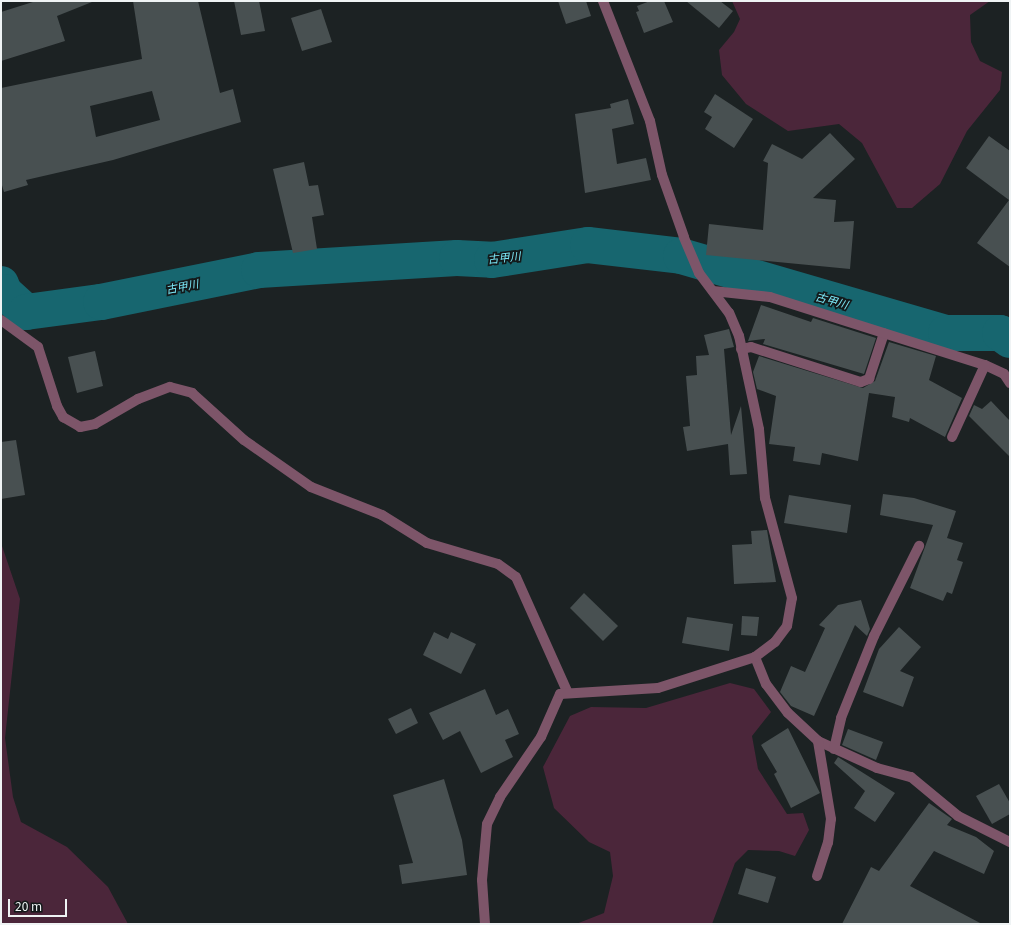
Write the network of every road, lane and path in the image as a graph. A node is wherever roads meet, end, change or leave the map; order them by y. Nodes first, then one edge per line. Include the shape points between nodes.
1 (603, 1) edge
2 (713, 291) junction
3 (1, 320) edge
4 (884, 333) junction
5 (741, 349) junction
6 (985, 364) junction
7 (1007, 372) edge
8 (1010, 383) edge
9 (952, 437) dead end
10 (919, 546) dead end
11 (754, 657) junction
12 (567, 691) junction
13 (818, 741) junction
14 (834, 749) junction
15 (1010, 842) edge
16 (817, 876) dead end
17 (485, 924) edge

1 - 2 street via 650,121 662,175 684,237 699,273
2 - 4 street via 732,290 770,297
2 - 5 street via 729,313
3 - 12 street via 38,346 57,406 63,417 80,427 96,424 138,399 170,387 192,393 244,440 311,487 382,515 427,543 498,564 516,577
4 - 5 street via 869,379 861,382 751,347
4 - 6 street
5 - 11 street via 759,429 765,498 792,598 787,626 775,642
6 - 7 street
6 - 9 street
7 - 8 street
10 - 14 street via 874,636 841,718
11 - 12 street via 658,688
11 - 13 street via 766,684 788,713
12 - 17 street via 560,694 541,737 500,797 487,824 482,880
13 - 14 street
13 - 16 street via 831,819 828,843
14 - 15 street via 911,778 958,816

